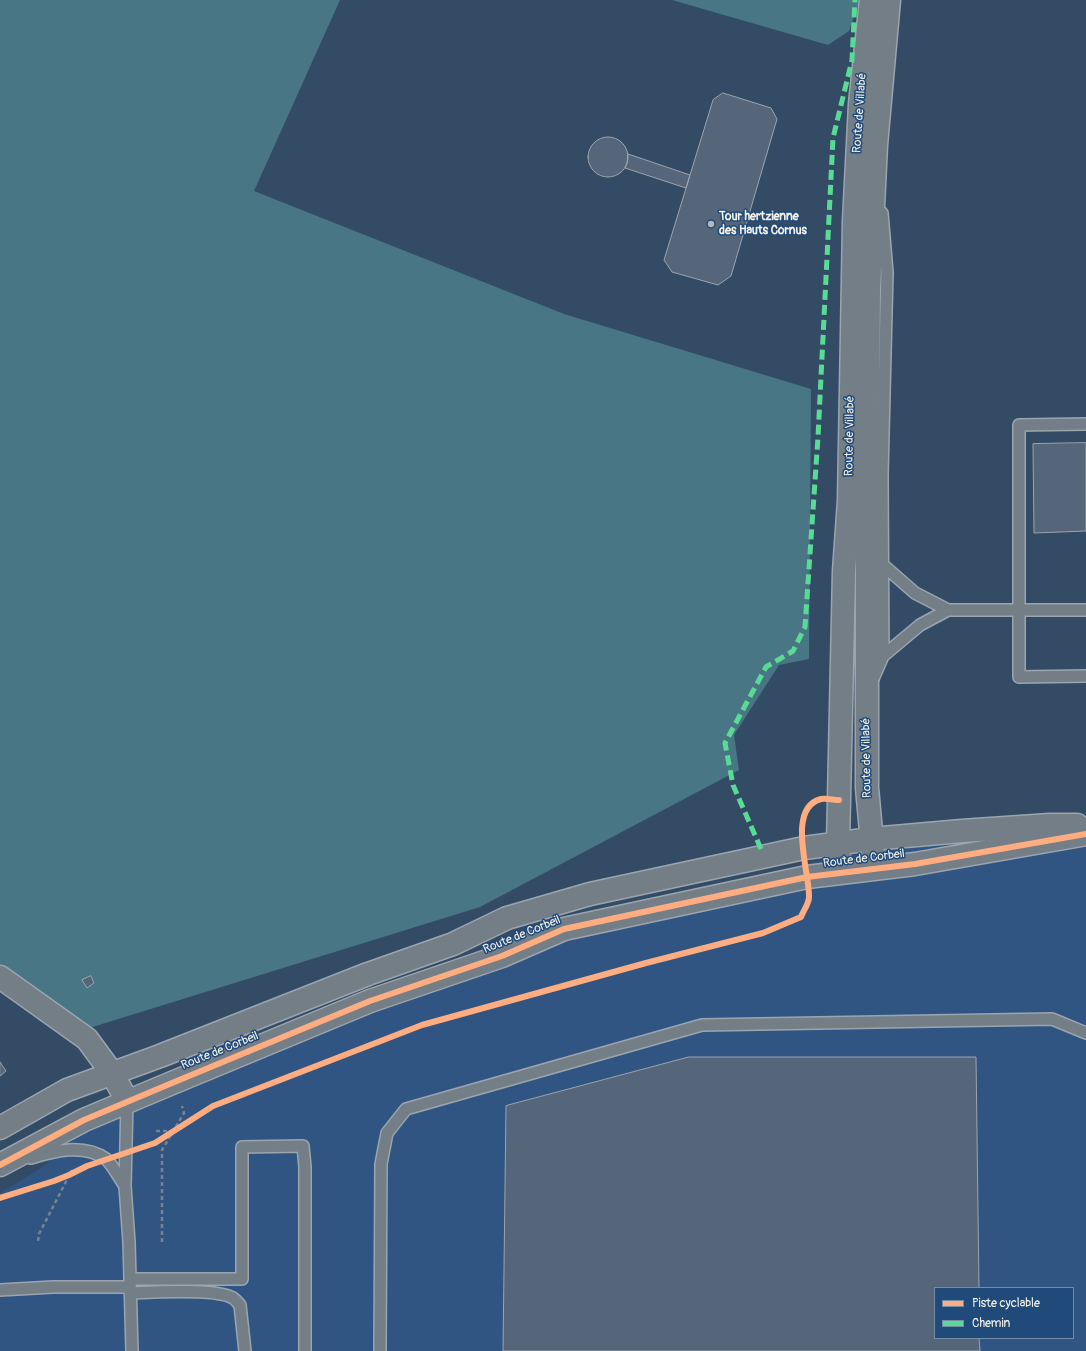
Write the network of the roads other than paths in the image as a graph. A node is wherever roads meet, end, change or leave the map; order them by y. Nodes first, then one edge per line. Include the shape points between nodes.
1 (871, 0) edge
2 (889, 0) edge
3 (876, 145) junction
4 (1086, 424) edge
5 (883, 565) junction
6 (948, 610) junction
7 (1019, 610) junction
8 (1086, 610) edge
9 (883, 656) junction
10 (1086, 676) edge
11 (867, 693) junction
12 (1086, 825) edge
13 (1086, 834) edge
14 (871, 839) junction
15 (838, 844) junction
16 (874, 868) junction
17 (840, 873) junction
18 (0, 977) edge
19 (1086, 1033) edge
20 (112, 1073) junction
21 (127, 1102) junction
22 (0, 1128) edge
23 (0, 1165) edge
24 (0, 1169) edge
25 (126, 1186) junction
26 (130, 1286) junction
27 (0, 1290) edge
28 (132, 1351) edge
29 (245, 1351) edge
30 (305, 1351) edge
31 (380, 1351) edge

1 - 15 street, Route de Villabé via 860,104 854,221 849,501 844,571
2 - 3 street, Route de Villabé
3 - 5 lane via 887,272 882,475
3 - 11 street, Route de Villabé via 869,289
4 - 7 lane via 1019,425
5 - 6 lane via 915,593
5 - 9 lane
6 - 7 lane
6 - 9 lane via 920,625
7 - 8 lane
7 - 10 lane via 1019,677
9 - 11 lane
11 - 14 street, Route de Villabé via 867,788
12 - 14 street, Route de Corbeil via 1050,825
13 - 16 street, Route de Corbeil via 915,864
14 - 15 street, Route de Corbeil
14 - 16 street, Route de Villabé
15 - 17 street, Route de Villabé
15 - 20 street, Route de Corbeil via 804,848 590,894 507,918 453,944 368,974
16 - 17 street, Route de Corbeil
17 - 21 street, Route de Corbeil via 807,877 564,929 502,956 370,1001
18 - 20 street via 87,1039
19 - 31 lane via 1052,1019 702,1025 406,1109 387,1133 381,1164
20 - 21 street
20 - 22 street, Route de Corbeil via 67,1090
21 - 23 street, Route de Corbeil via 84,1120
21 - 25 lane
24 - 25 lane via 50,1152 82,1150 107,1159
25 - 26 lane
26 - 27 lane
26 - 28 lane
26 - 29 lane via 214,1293 232,1298 240,1305
26 - 30 lane via 242,1279 242,1147 303,1146

